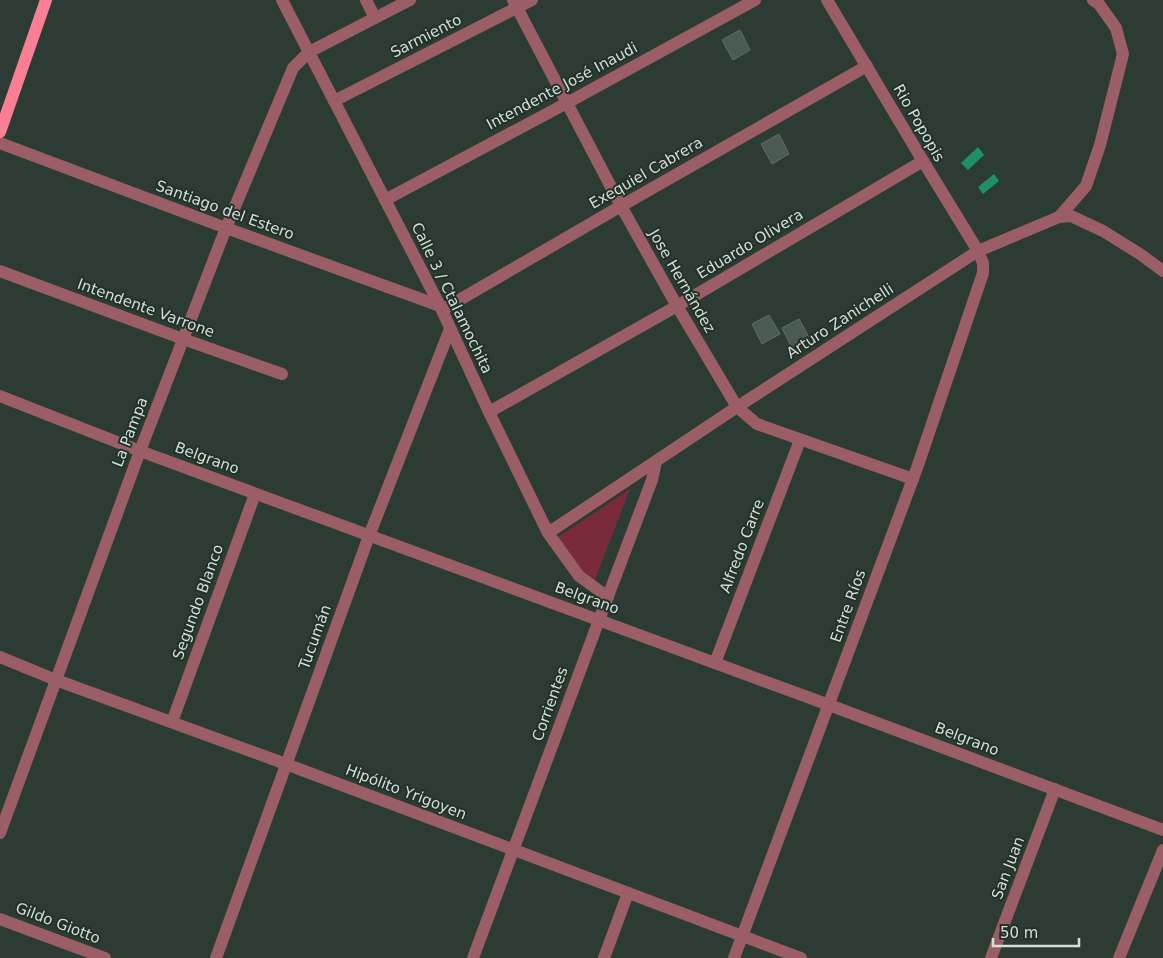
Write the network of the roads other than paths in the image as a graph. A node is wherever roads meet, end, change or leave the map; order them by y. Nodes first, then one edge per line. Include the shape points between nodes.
1 (46, 0) edge
2 (282, 0) edge
3 (366, 0) edge
4 (410, 0) edge
5 (532, 0) edge
6 (755, 0) edge
7 (827, 0) edge
8 (1093, 0) edge
9 (515, 4) edge
10 (375, 18) junction
11 (309, 52) junction
12 (867, 66) junction
13 (334, 100) junction
14 (567, 103) junction
15 (0, 132) edge
16 (0, 143) edge
17 (922, 161) junction
18 (385, 200) junction
19 (621, 206) junction
20 (1059, 217) junction
21 (226, 228) junction
22 (980, 257) junction
23 (0, 271) edge
24 (1163, 271) edge
25 (677, 306) junction
26 (441, 308) junction
27 (450, 329) junction
28 (183, 339) junction
29 (282, 374) dead end
30 (0, 396) edge
31 (737, 407) junction
32 (489, 412) junction
33 (800, 440) junction
34 (140, 451) junction
35 (656, 462) junction
36 (912, 479) junction
37 (255, 494) junction
38 (548, 533) junction
39 (369, 536) junction
40 (608, 597) junction
41 (599, 620) junction
42 (0, 657) edge
43 (715, 663) junction
44 (56, 680) junction
45 (829, 705) junction
46 (172, 722) junction
47 (286, 764) junction
48 (1055, 789) junction
49 (1163, 830) edge
50 (0, 833) edge
51 (514, 850) junction
52 (1163, 850) edge
53 (628, 893) junction
54 (0, 918) edge
55 (742, 936) junction
56 (106, 958) edge
57 (216, 958) edge
58 (473, 958) edge
59 (604, 958) edge
60 (734, 958) edge
61 (801, 958) edge
62 (992, 958) edge
63 (1120, 958) edge

1 - 15 main road
2 - 11 street, Calle 3 / Ctalamochita
3 - 10 street
4 - 10 street, La Pampa
5 - 9 street, Sarmiento
6 - 14 street, Intendente José Inaudi
7 - 12 street, Rio Popopis
8 - 20 street via 1116,28 1123,54 1086,186
9 - 13 street, Sarmiento
9 - 14 street, Jose Hernández
10 - 11 street, La Pampa
11 - 13 street, Calle 3 / Ctalamochita
11 - 21 street, La Pampa via 293,68
12 - 17 street, Rio Popopis
12 - 19 street, Exequiel Cabrera
13 - 18 street, Calle 3 / Ctalamochita
14 - 18 street, Intendente José Inaudi
14 - 19 street, Jose Hernández
16 - 21 street, Santiago del Estero
17 - 22 street, Rio Popopis
17 - 25 street, Eduardo Olivera
18 - 26 street, Calle 3 / Ctalamochita
19 - 25 street, Jose Hernández
19 - 26 street, Exequiel Cabrera
20 - 22 street, Arturo Zanichelli
20 - 24 street via 1071,216 1103,231
21 - 26 street, Santiago del Estero
21 - 28 street, La Pampa
22 - 31 street, Arturo Zanichelli
22 - 36 street, Entre Ríos via 983,273
23 - 28 street, Intendente Varrone
25 - 31 street, Jose Hernández
25 - 32 street, Eduardo Olivera
26 - 27 street, Calle 3 / Ctalamochita
27 - 32 street, Calle 3 / Ctalamochita
27 - 39 street, Tucumán
28 - 29 street, Intendente Varrone
28 - 34 street, La Pampa
30 - 34 street, Belgrano
31 - 33 street, Jose Hernández via 757,424
31 - 35 street, Arturo Zanichelli
32 - 38 street, Calle 3 / Ctalamochita
33 - 36 street, Jose Hernández
33 - 43 street, Alfredo Carre
34 - 37 street, Belgrano
34 - 44 street, La Pampa
35 - 38 street, Arturo Zanichelli
35 - 40 street, Corrientes
36 - 45 street, Entre Ríos
37 - 39 street, Belgrano
37 - 46 street, Segundo Blanco
38 - 40 street, Calle 3 / Ctalamochita via 579,576
39 - 41 street, Belgrano
39 - 47 street, Tucumán
40 - 41 street, Corrientes
41 - 43 street, Belgrano
41 - 51 street, Corrientes
42 - 44 street, Hipólito Yrigoyen
43 - 45 street, Belgrano
44 - 46 street, Hipólito Yrigoyen
44 - 50 street, La Pampa
45 - 48 street, Belgrano
45 - 55 street, Entre Ríos
46 - 47 street, Hipólito Yrigoyen
47 - 51 street, Hipólito Yrigoyen
47 - 57 street, Tucumán
48 - 49 street, Belgrano
48 - 62 street, San Juan
51 - 53 street, Hipólito Yrigoyen
51 - 58 street, Corrientes
52 - 63 street
53 - 55 street, Hipólito Yrigoyen
53 - 59 street
54 - 56 street, Gildo Giotto
55 - 60 street, Entre Ríos
55 - 61 street, Hipólito Yrigoyen

